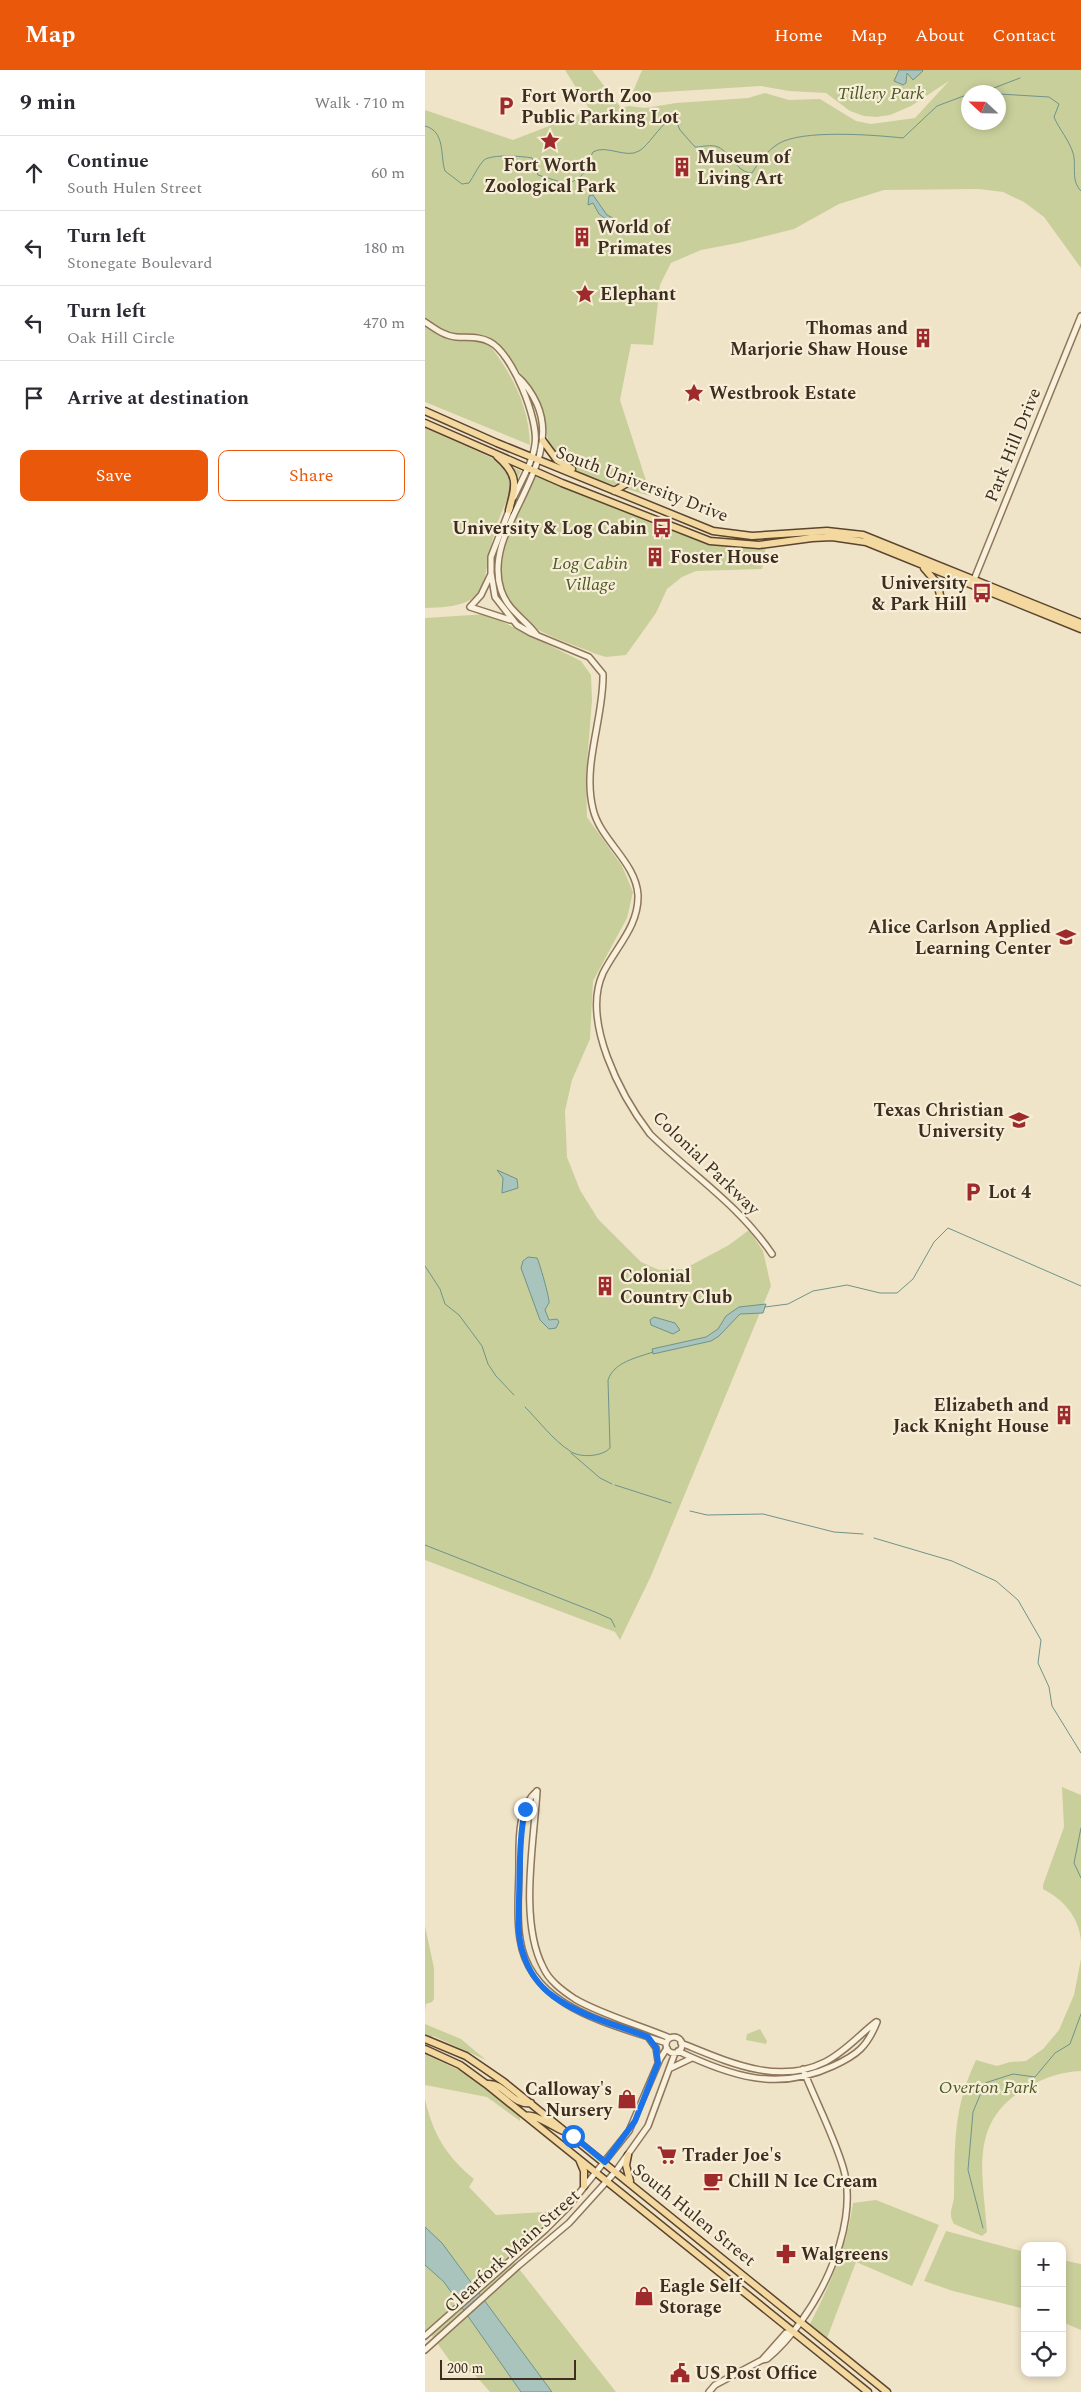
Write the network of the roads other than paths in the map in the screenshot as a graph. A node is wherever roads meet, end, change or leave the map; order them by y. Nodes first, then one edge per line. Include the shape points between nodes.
1 (1081, 316) edge
2 (425, 322) edge
3 (517, 376) junction
4 (425, 411) edge
5 (425, 423) edge
6 (543, 441) junction
7 (490, 451) junction
8 (531, 457) junction
9 (539, 460) junction
10 (527, 467) junction
11 (534, 470) junction
12 (629, 482) dead end
13 (601, 486) junction
14 (614, 491) junction
15 (509, 510) junction
16 (919, 563) junction
17 (491, 573) junction
18 (973, 582) junction
19 (941, 599) dead end
20 (1081, 622) edge
21 (515, 623) junction
22 (1081, 630) edge
23 (536, 634) junction
24 (772, 1254) dead end
25 (648, 2037) junction
26 (428, 2040) edge
27 (668, 2043) junction
28 (681, 2043) junction
29 (427, 2050) edge
30 (677, 2052) junction
31 (692, 2058) junction
32 (658, 2063) junction
33 (671, 2068) junction
34 (803, 2069) junction
35 (806, 2076) junction
36 (487, 2084) junction
37 (531, 2103) junction
38 (526, 2116) junction
39 (573, 2136) junction
40 (628, 2155) junction
41 (579, 2158) junction
42 (605, 2162) junction
43 (597, 2172) junction
44 (616, 2172) junction
45 (608, 2181) junction
46 (632, 2184) junction
47 (582, 2189) junction
48 (577, 2215) junction
49 (801, 2322) junction
50 (792, 2332) junction
51 (425, 2336) edge
52 (427, 2347) edge
53 (709, 2392) edge
54 (868, 2392) edge
55 (887, 2392) edge

1 - 18 street, Park Hill Drive
2 - 3 street via 454,337 482,338 494,344
3 - 6 street via 525,382 538,406
3 - 8 street via 535,422 536,438
4 - 8 main road, South University Drive
5 - 7 main road, South University Drive
6 - 9 street
6 - 13 main road via 562,465 585,474
7 - 10 main road, South University Drive
7 - 15 main road via 506,464 513,475 515,488
8 - 9 main road, South University Drive
8 - 10 street
9 - 11 street
9 - 13 main road, South University Drive
10 - 11 main road, South University Drive
10 - 15 street
11 - 16 main road, South University Drive via 671,527 721,544 759,545 812,538 845,538 877,545
11 - 23 street via 501,551 498,576 511,610
12 - 14 main road
13 - 14 main road, South University Drive
14 - 18 main road, South University Drive via 703,528 728,534 769,536 827,531 863,535
15 - 17 street via 494,547
16 - 18 main road, South University Drive
16 - 19 main road via 937,583
17 - 21 street via 495,597
17 - 21 street via 481,595 470,607
18 - 20 main road, South University Drive
18 - 22 main road, South University Drive
21 - 23 street
23 - 24 street, Colonial Parkway via 589,657 603,678 594,736 593,810 636,882 638,897 632,926 599,985 597,1002 605,1047 620,1084 650,1134 740,1213
25 - 27 street
25 - 27 street via 571,2008 544,1988 528,1966 518,1924 519,1855 525,1809 537,1791 531,1850 531,1933 543,1969 559,1987 577,2000
25 - 32 street via 656,2048
26 - 37 main road, South Hulen Street via 482,2066
27 - 28 street via 676,2038
27 - 30 street
27 - 32 street, Clearfork Main Street
28 - 30 street, Clearfork Main Street
28 - 34 street via 748,2068 772,2071
29 - 36 main road, South Hulen Street via 460,2065
30 - 31 street
30 - 33 street, Clearfork Main Street
31 - 33 street
31 - 35 street via 749,2078 780,2081
32 - 42 street, Clearfork Main Street via 635,2121
33 - 40 street, Clearfork Main Street via 648,2126
34 - 35 street
34 - 35 street via 842,2051 877,2022 870,2039 854,2054
35 - 49 street via 844,2168 848,2203 833,2263
36 - 37 main road via 499,2086 521,2103
36 - 38 main road, South Hulen Street
37 - 39 main road, South Hulen Street
38 - 39 main road via 535,2115 549,2126
38 - 41 main road, South Hulen Street
39 - 42 main road, South Hulen Street
40 - 44 street, Clearfork Main Street
40 - 46 main road via 627,2174
41 - 43 main road, South Hulen Street
41 - 47 main road via 585,2171
42 - 43 street, Clearfork Main Street
42 - 44 main road, South Hulen Street
43 - 45 main road, South Hulen Street
43 - 47 street, Clearfork Main Street
44 - 45 street, Clearfork Main Street
44 - 46 main road, South Hulen Street
45 - 48 street, Clearfork Main Street
45 - 50 main road, South Hulen Street
46 - 49 main road, South Hulen Street
47 - 48 street via 572,2208
47 - 51 street, Clearfork Main Street via 551,2224
48 - 52 street, Clearfork Main Street
49 - 50 street
49 - 55 main road, South Hulen Street
50 - 53 street via 786,2333 762,2360 725,2379
50 - 54 main road, South Hulen Street

